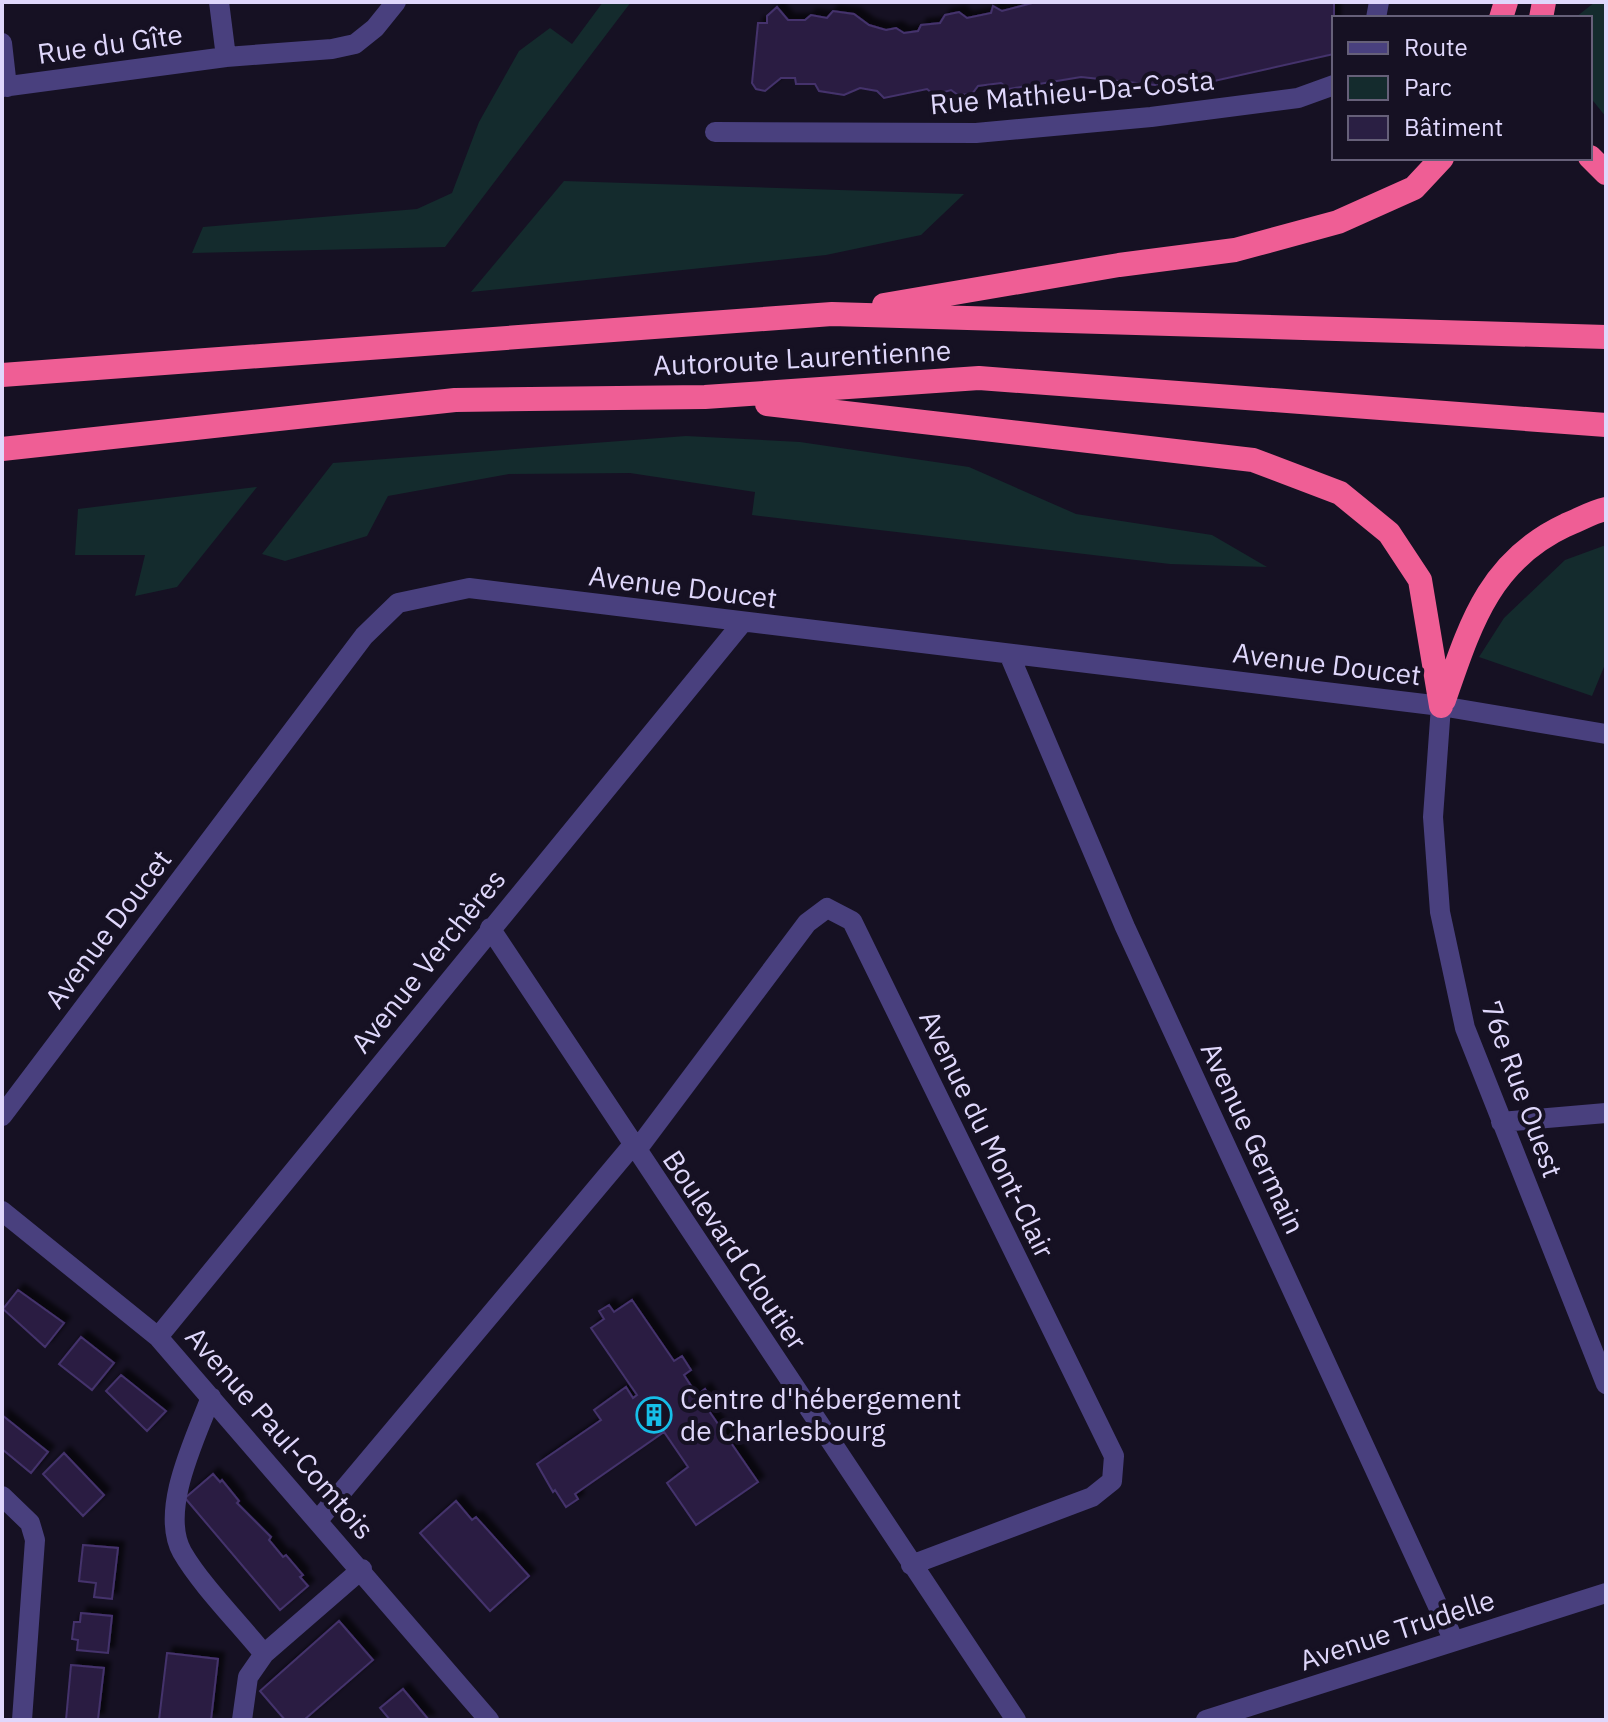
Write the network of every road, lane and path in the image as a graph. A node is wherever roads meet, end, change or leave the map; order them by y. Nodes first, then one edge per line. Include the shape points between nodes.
1 (219, 2) edge
2 (396, 2) edge
3 (2, 43) edge
4 (226, 57) junction
5 (1332, 86) edge
6 (5, 87) edge
7 (715, 132) dead end
8 (1440, 160) edge
9 (832, 314) junction
10 (1606, 337) edge
11 (2, 375) edge
12 (705, 397) junction
13 (1606, 425) edge
14 (2, 449) edge
15 (1606, 509) edge
16 (743, 622) junction
17 (1009, 654) junction
18 (1441, 706) junction
19 (1606, 734) edge
20 (490, 928) junction
21 (1606, 1113) edge
22 (2, 1116) edge
23 (1501, 1122) junction
24 (634, 1149) junction
25 (2, 1211) edge
26 (158, 1337) junction
27 (1602, 1362) edge
28 (1606, 1384) edge
29 (211, 1397) junction
30 (2, 1496) edge
31 (319, 1519) junction
32 (911, 1565) junction
33 (362, 1569) junction
34 (1606, 1593) edge
35 (1454, 1641) junction
36 (264, 1654) junction
37 (22, 1720) edge
38 (242, 1720) edge
39 (489, 1720) edge
40 (1016, 1720) edge
41 (1206, 1720) edge

1 - 4 street
2 - 4 street, Rue du Gîte via 355,44
3 - 6 street
4 - 6 street, Rue du Gîte
5 - 7 street, Rue Mathieu-Da-Costa via 1268,102 976,133
8 - 9 highway via 1414,188 1338,222 1235,250
9 - 10 highway, Autoroute Laurentienne
9 - 11 highway, Autoroute Laurentienne
12 - 13 highway, Autoroute Laurentienne via 979,378
12 - 14 highway, Autoroute Laurentienne via 455,400
12 - 18 highway via 1253,460 1340,493 1389,533 1420,580
15 - 18 highway via 1537,539 1497,578 1470,624
16 - 17 street, Avenue Doucet
16 - 20 street, Avenue Verchères
16 - 22 street, Avenue Doucet via 469,588 398,603 364,636
17 - 18 street, Avenue Doucet
17 - 35 street, Avenue Germain via 1125,927
18 - 19 street, Avenue Doucet
18 - 23 street, 76e Rue Ouest via 1433,817 1440,912 1465,1028
20 - 24 street, Boulevard Cloutier
20 - 26 street, Avenue Verchères
21 - 23 street
23 - 27 street, 76e Rue Ouest
24 - 31 street, Avenue du Mont-Clair
24 - 32 street, Boulevard Cloutier
24 - 32 street, Avenue du Mont-Clair via 807,923 827,908 852,921 1114,1456 1112,1481 1092,1497
25 - 26 street, Avenue Paul-Comtois
26 - 29 street, Avenue Paul-Comtois
27 - 28 street, 76e Rue Ouest
29 - 31 street, Avenue Paul-Comtois
29 - 36 street via 178,1484 181,1550
30 - 37 street via 30,1523 35,1540
31 - 33 street, Avenue Paul-Comtois
32 - 40 street, Boulevard Cloutier
33 - 36 street
33 - 39 street, Avenue Paul-Comtois
34 - 35 street, Avenue Trudelle
35 - 41 street, Avenue Trudelle
36 - 38 street via 248,1677

